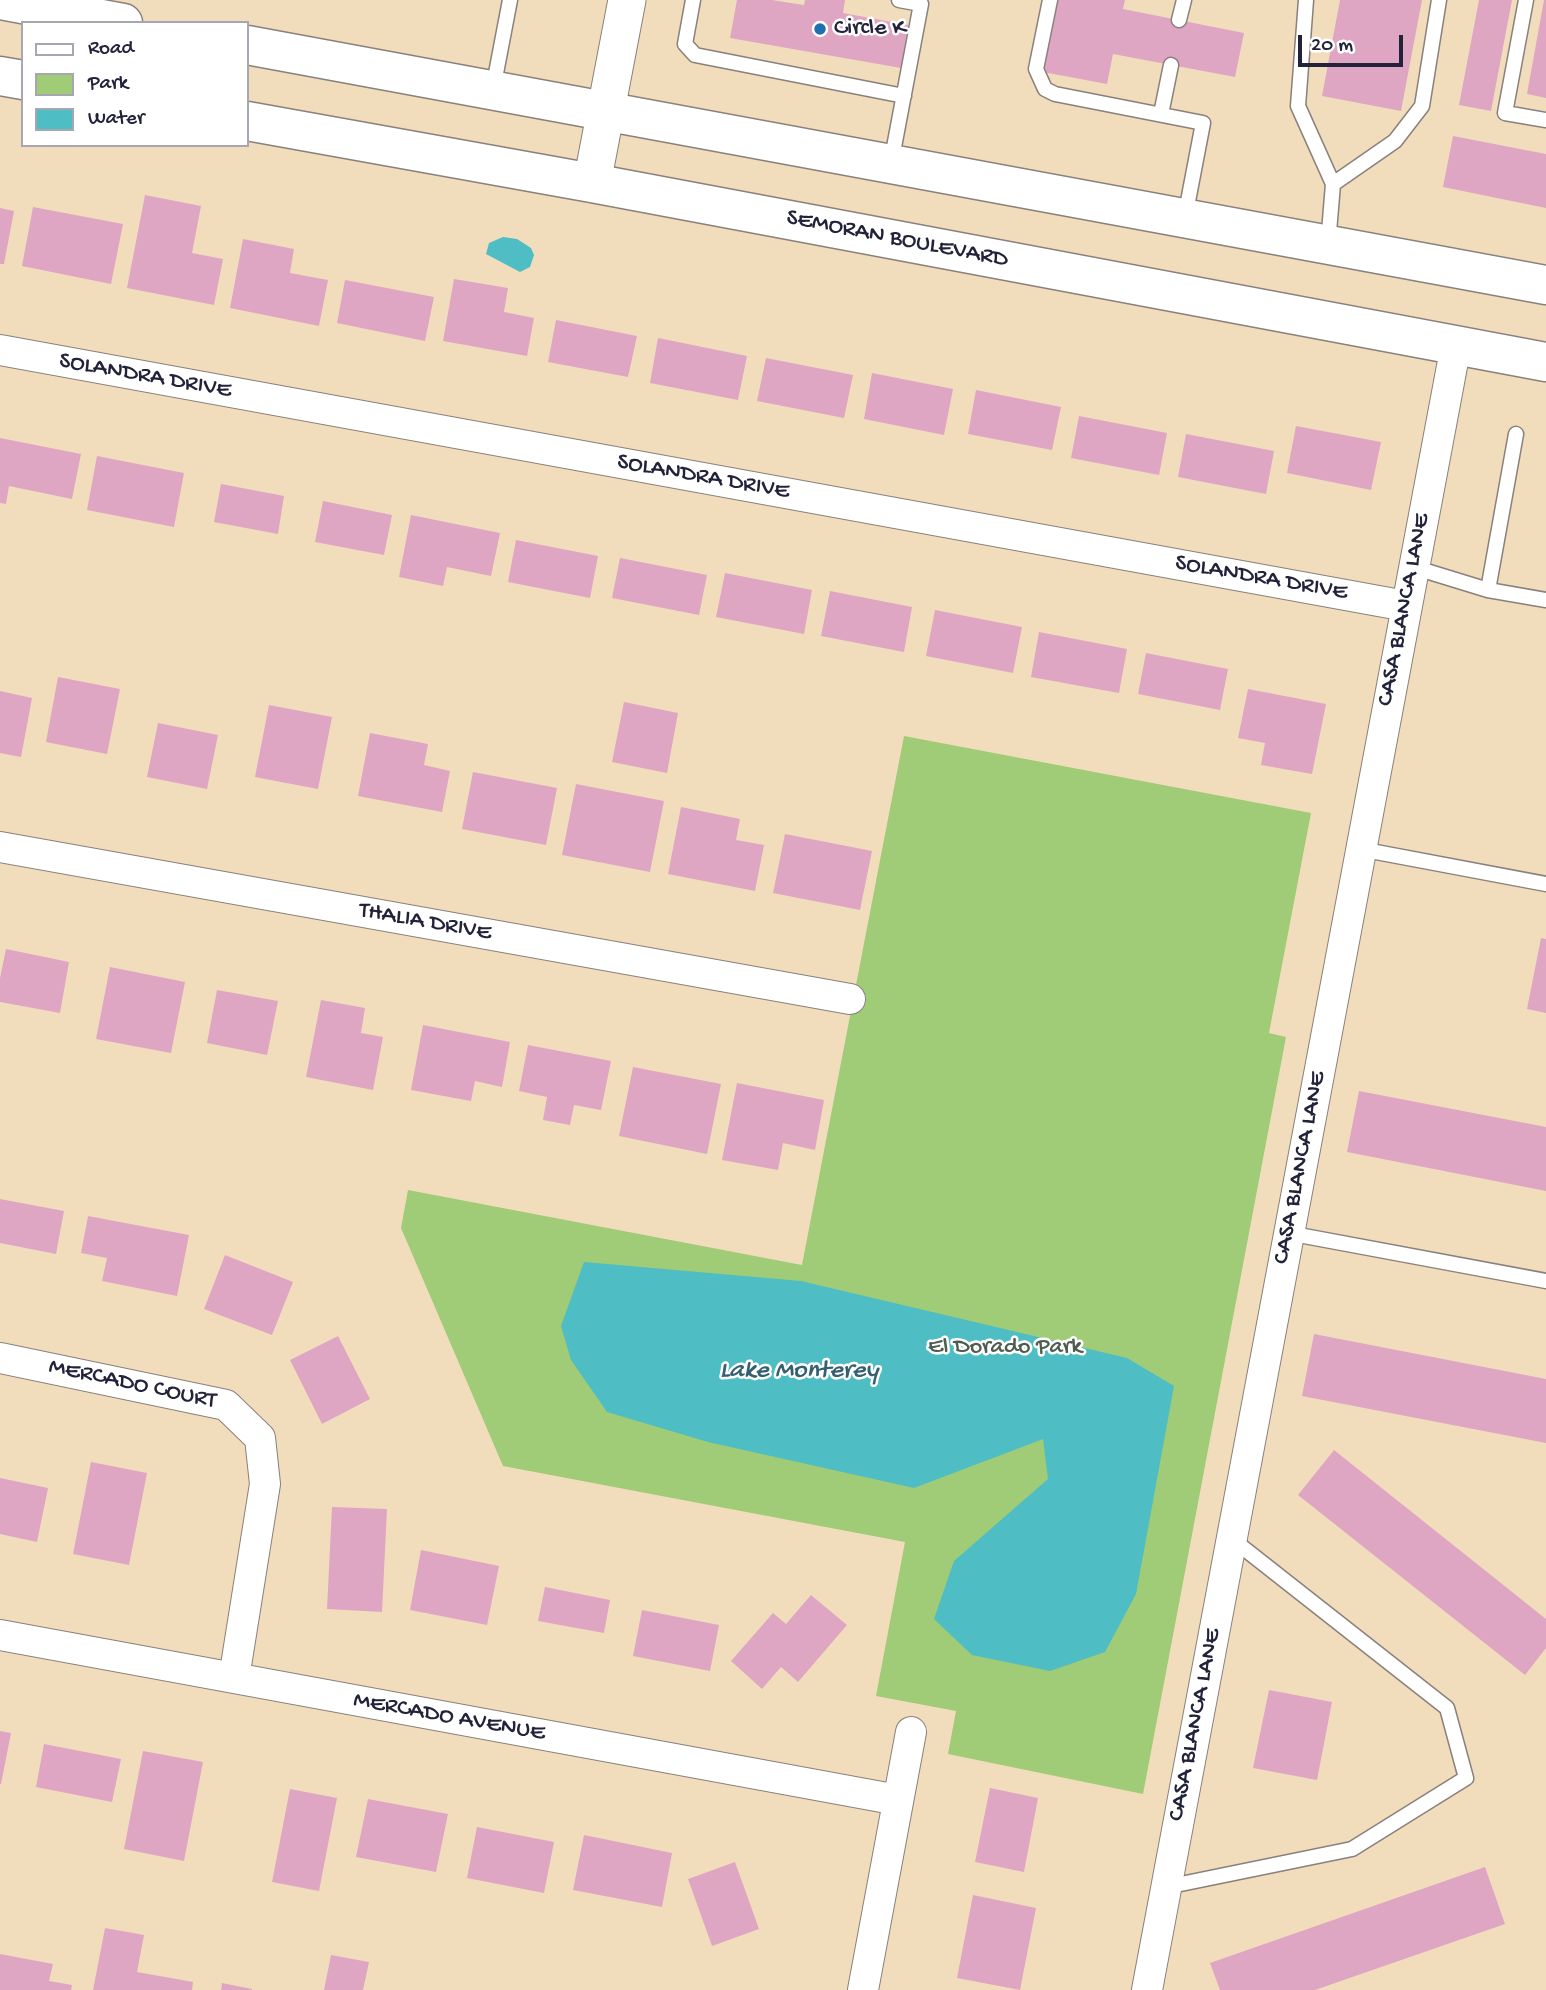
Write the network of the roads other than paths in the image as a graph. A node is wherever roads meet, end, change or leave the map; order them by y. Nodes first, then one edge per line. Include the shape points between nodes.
1 (0, 0) edge
2 (510, 0) edge
3 (627, 0) edge
4 (692, 0) edge
5 (899, 0) edge
6 (1050, 0) edge
7 (1184, 0) edge
8 (1306, 0) edge
9 (1439, 0) edge
10 (1526, 0) edge
11 (1180, 20) dead end
12 (112, 21) edge
13 (248, 45) edge
14 (1171, 65) dead end
15 (0, 76) edge
16 (21, 80) edge
17 (493, 90) junction
18 (904, 96) junction
19 (606, 111) junction
20 (1161, 114) junction
21 (1546, 120) edge
22 (248, 121) edge
23 (891, 164) junction
24 (592, 183) junction
25 (1333, 184) junction
26 (1185, 218) junction
27 (1328, 245) junction
28 (1546, 285) edge
29 (1456, 345) junction
30 (0, 350) edge
31 (1546, 362) edge
32 (1516, 434) dead end
33 (1413, 567) junction
34 (1488, 590) junction
35 (1546, 600) edge
36 (1406, 606) junction
37 (0, 847) edge
38 (1360, 849) junction
39 (1546, 884) edge
40 (850, 999) dead end
41 (1288, 1233) junction
42 (1546, 1281) edge
43 (0, 1358) edge
44 (1231, 1539) junction
45 (0, 1635) edge
46 (234, 1678) junction
47 (911, 1732) dead end
48 (898, 1800) junction
49 (1166, 1888) junction
50 (863, 1990) edge
51 (1147, 1990) edge

1 - 12 main road
2 - 17 lane
3 - 19 street
4 - 18 lane via 685,44 695,55
5 - 18 lane via 920,4
6 - 20 lane via 1037,69 1045,89
7 - 11 lane
8 - 25 lane via 1298,106
9 - 25 lane via 1422,106 1395,141
10 - 21 lane via 1505,113
13 - 17 main road
14 - 20 lane
15 - 16 main road
17 - 19 main road
18 - 23 lane
19 - 23 main road
19 - 24 street
20 - 26 lane via 1203,123
22 - 24 main road, SEMORAN BOULEVARD
23 - 26 main road
24 - 29 main road, SEMORAN BOULEVARD
25 - 27 lane
26 - 27 main road
27 - 28 main road
29 - 31 main road, SEMORAN BOULEVARD
29 - 33 street, CASA BLANCA LANE
30 - 36 street, SOLANDRA DRIVE
32 - 34 lane
33 - 34 lane
33 - 36 street, CASA BLANCA LANE
34 - 35 lane
36 - 38 street, CASA BLANCA LANE
37 - 40 street, THALIA DRIVE
38 - 39 lane
38 - 41 street, CASA BLANCA LANE
41 - 42 lane
41 - 44 street, CASA BLANCA LANE
43 - 46 street, MERCADO COURT via 226,1405 260,1438 265,1483
44 - 49 street, CASA BLANCA LANE
44 - 49 lane via 1447,1708 1466,1778 1352,1849
45 - 46 street, MERCADO AVENUE
46 - 48 street, MERCADO AVENUE
47 - 48 street
48 - 50 street
49 - 51 street, CASA BLANCA LANE

